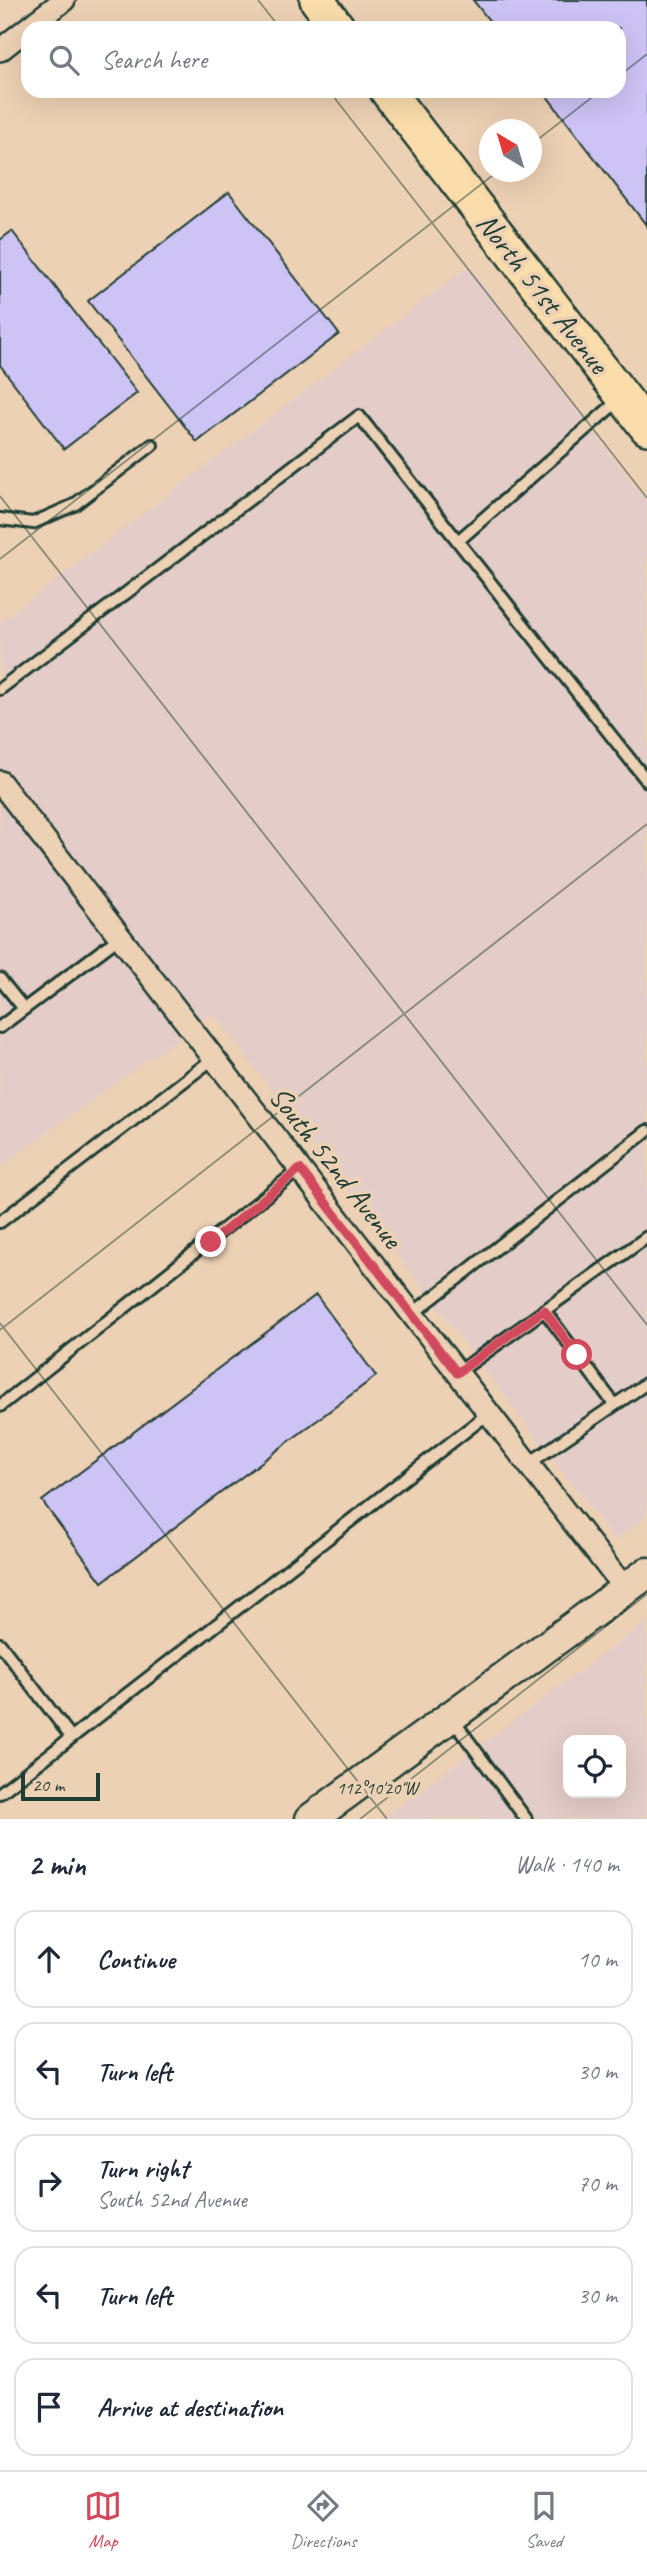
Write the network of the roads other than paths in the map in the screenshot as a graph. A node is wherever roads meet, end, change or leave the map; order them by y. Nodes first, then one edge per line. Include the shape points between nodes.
1 (64, 0) edge
2 (317, 0) edge
3 (37, 21) edge
4 (333, 21) edge
5 (21, 34) edge
6 (0, 50) edge
7 (392, 98) edge
8 (623, 397) junction
9 (647, 428) edge
10 (152, 445) dead end
11 (0, 519) edge
12 (458, 541) junction
13 (0, 689) edge
14 (647, 781) edge
15 (0, 782) edge
16 (120, 937) junction
17 (0, 979) edge
18 (24, 1009) junction
19 (0, 1027) edge
20 (214, 1058) junction
21 (647, 1131) edge
22 (300, 1169) junction
23 (0, 1222) edge
24 (647, 1237) edge
25 (544, 1310) junction
26 (412, 1314) junction
27 (457, 1373) junction
28 (647, 1383) edge
29 (614, 1404) junction
30 (0, 1406) edge
31 (489, 1413) junction
32 (528, 1464) junction
33 (636, 1581) edge
34 (0, 1644) edge
35 (451, 1717) junction
36 (71, 1737) junction
37 (0, 1793) edge
38 (311, 1819) edge
39 (526, 1819) edge

1 - 3 street
2 - 4 main road
5 - 6 street
7 - 8 main road, North 51st Avenue
8 - 9 main road, North 51st Avenue
8 - 12 lane
10 - 11 lane via 74,505 33,523
12 - 13 lane via 359,416
12 - 14 lane
15 - 16 street, South 52nd Avenue
16 - 18 lane
16 - 20 street, South 52nd Avenue
17 - 18 lane
18 - 19 lane
20 - 22 street, South 52nd Avenue
20 - 23 lane
21 - 26 lane
22 - 26 street, South 52nd Avenue
22 - 30 lane
24 - 25 lane
25 - 27 lane
25 - 29 lane
26 - 27 street, South 52nd Avenue
27 - 31 street, South 52nd Avenue
28 - 29 lane
29 - 32 lane
31 - 32 street, South 52nd Avenue
31 - 36 lane
32 - 33 street, South 52nd Avenue
33 - 35 main road
34 - 36 lane
35 - 38 main road
35 - 39 lane
36 - 37 lane

